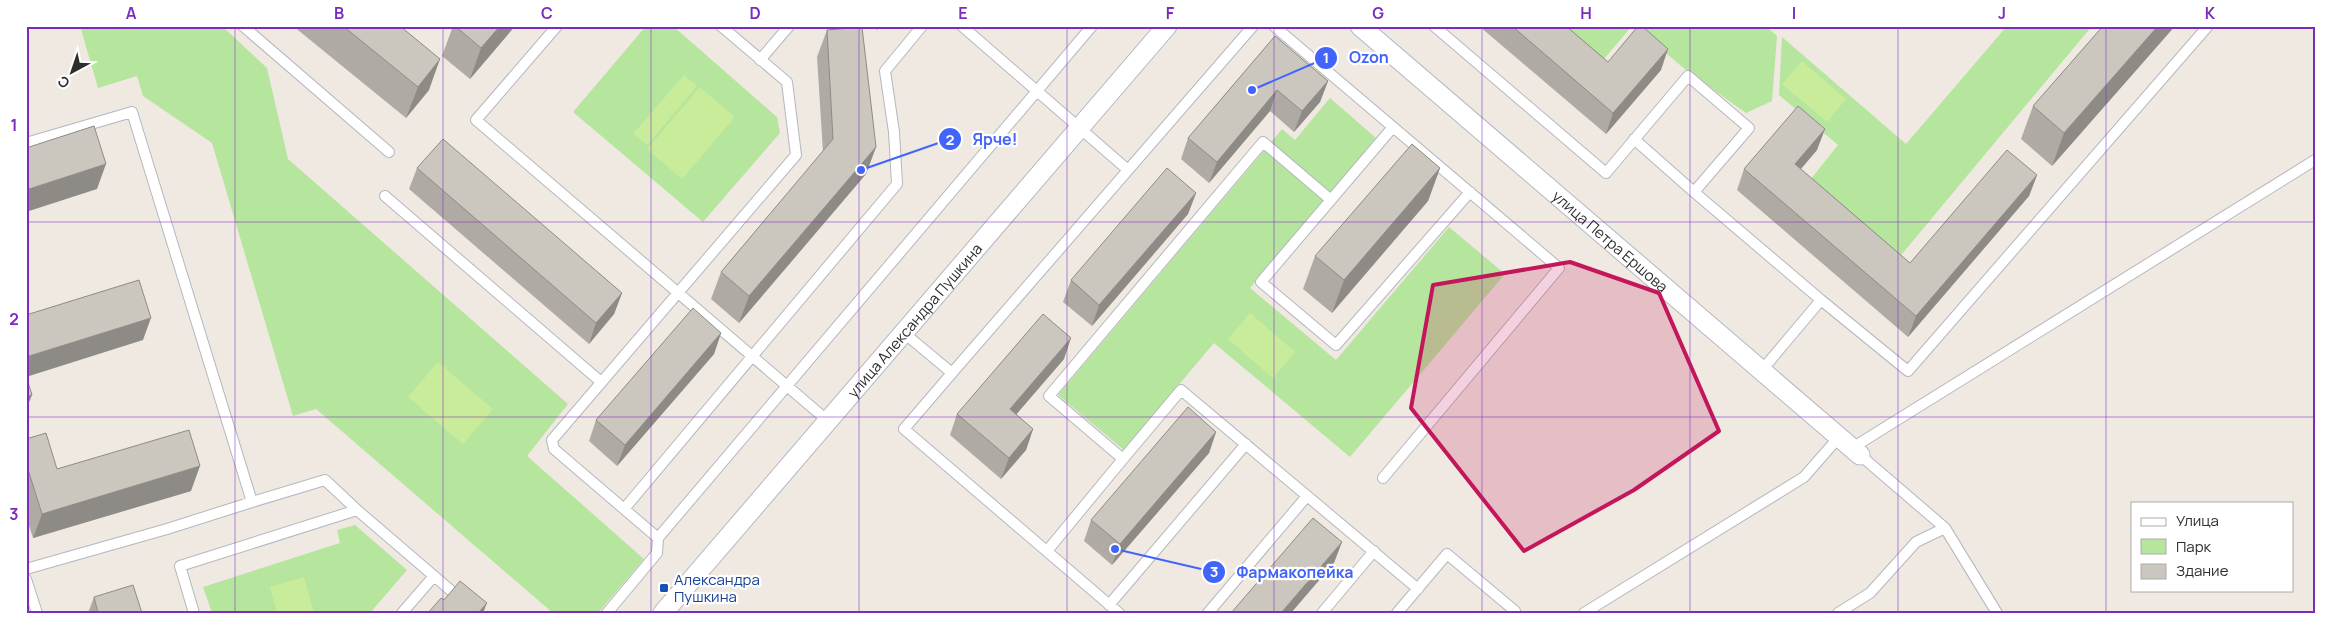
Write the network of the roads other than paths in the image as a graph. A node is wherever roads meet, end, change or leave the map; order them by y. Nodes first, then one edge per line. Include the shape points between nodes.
1 (243, 26) edge
2 (557, 26) edge
3 (721, 26) edge
4 (788, 26) edge
5 (922, 26) edge
6 (962, 26) edge
7 (1092, 26) edge
8 (1167, 26) edge
9 (1252, 26) edge
10 (1274, 26) edge
11 (1360, 26) edge
12 (1434, 26) edge
13 (2208, 26) edge
14 (760, 60) junction
15 (1038, 91) junction
16 (1394, 127) junction
17 (1080, 128) junction
18 (1634, 139) junction
19 (26, 143) edge
20 (389, 152) dead end
21 (2315, 160) edge
22 (1128, 170) junction
23 (1470, 192) junction
24 (1694, 192) junction
25 (385, 196) dead end
26 (1332, 200) junction
27 (678, 292) junction
28 (1821, 300) junction
29 (904, 333) junction
30 (753, 356) junction
31 (1762, 370) junction
32 (952, 373) junction
33 (600, 382) junction
34 (788, 386) junction
35 (828, 421) junction
36 (1246, 444) junction
37 (1851, 447) junction
38 (1123, 459) junction
39 (1383, 478) dead end
40 (1307, 496) junction
41 (252, 502) junction
42 (624, 509) junction
43 (357, 510) junction
44 (1945, 528) junction
45 (658, 538) junction
46 (1047, 551) junction
47 (1374, 552) junction
48 (26, 569) edge
49 (434, 576) junction
50 (26, 579) edge
51 (1418, 589) junction
52 (1109, 605) junction
53 (1515, 612) edge
54 (37, 613) edge
55 (194, 613) edge
56 (402, 613) edge
57 (477, 613) edge
58 (607, 613) edge
59 (663, 613) edge
60 (1118, 613) edge
61 (1208, 613) edge
62 (1322, 613) edge
63 (1397, 613) edge
64 (1584, 613) edge
65 (1838, 613) edge
66 (1997, 613) edge

1 - 20 lane
2 - 27 lane via 476,120
3 - 14 lane
4 - 14 lane
5 - 30 lane via 886,72 897,184
6 - 15 lane
7 - 15 lane
8 - 17 street, улица Александра Пушкина
9 - 22 lane
10 - 16 lane
11 - 31 street, улица Петра Ершова
12 - 18 lane via 1606,173
13 - 28 lane via 1908,371
14 - 27 lane via 787,82 796,155
15 - 17 lane
15 - 34 lane
16 - 23 lane
16 - 26 lane
17 - 22 lane
17 - 29 street, улица Александра Пушкина
18 - 24 lane
18 - 24 lane via 1688,76 1749,128
19 - 41 lane via 132,112
21 - 37 lane
22 - 32 lane
23 - 26 lane via 1336,345 1261,282
23 - 39 lane via 1559,268
24 - 28 lane
25 - 33 lane
26 - 38 lane via 1263,142 1049,396
27 - 30 lane
27 - 33 lane
28 - 31 lane
29 - 32 lane
29 - 35 street, улица Александра Пушкина
30 - 34 lane
30 - 42 lane
31 - 37 street, улица Петра Ершова
32 - 46 lane via 904,429
33 - 42 lane via 552,440 554,449
34 - 35 lane
34 - 45 lane
35 - 59 street, улица Александра Пушкина
36 - 38 lane via 1182,390
36 - 40 lane
36 - 52 lane
37 - 44 lane
37 - 64 lane
38 - 46 lane
40 - 47 lane
40 - 61 lane
41 - 43 lane via 325,480
41 - 48 lane
42 - 45 lane
43 - 49 lane
43 - 55 lane via 180,566
44 - 65 lane via 1916,542 1870,593
44 - 66 lane
45 - 58 lane via 657,553
46 - 52 lane
47 - 51 lane
47 - 62 lane
49 - 56 lane
49 - 57 lane
50 - 54 lane
51 - 53 lane via 1447,554
51 - 63 lane
52 - 60 lane

